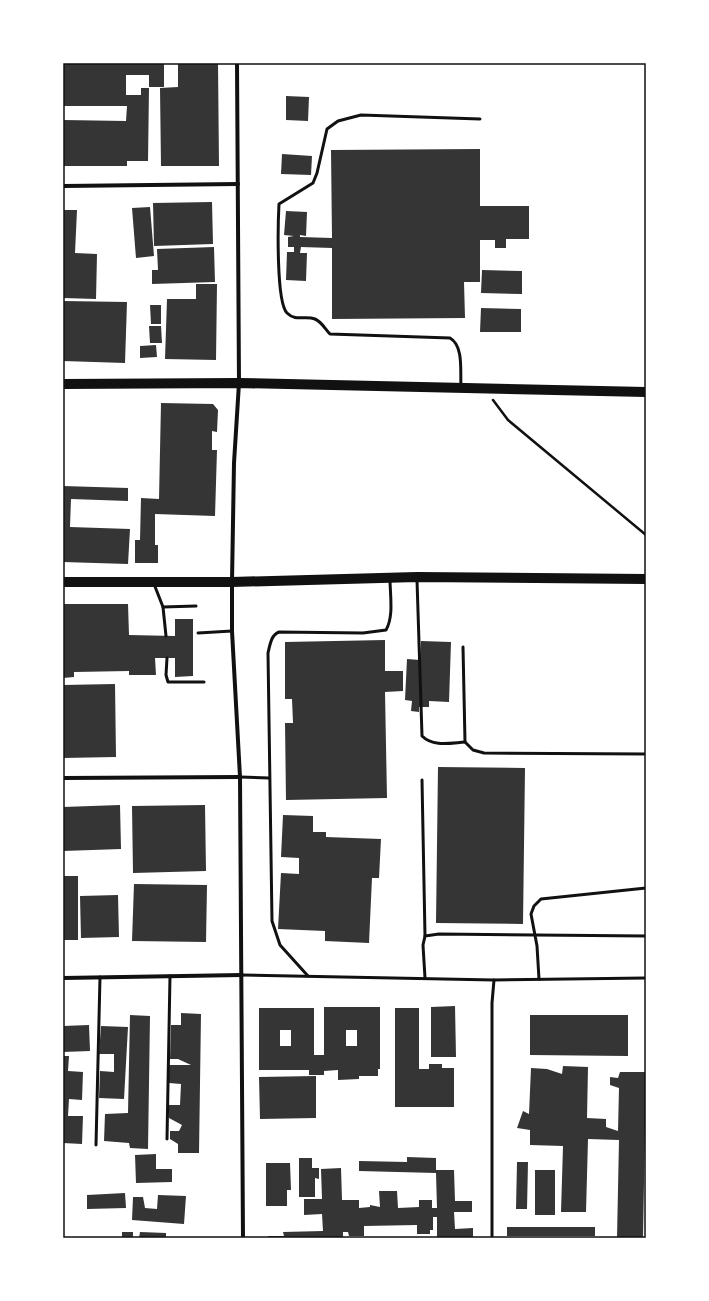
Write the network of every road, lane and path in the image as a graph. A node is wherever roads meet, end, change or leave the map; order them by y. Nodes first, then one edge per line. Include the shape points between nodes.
1 (237, 63) edge
2 (480, 119) dead end
3 (238, 184) junction
4 (63, 186) edge
5 (239, 383) junction
6 (63, 384) edge
7 (461, 387) junction
8 (483, 387) junction
9 (646, 392) edge
10 (646, 535) edge
11 (417, 577) junction
12 (390, 579) junction
13 (646, 579) edge
14 (63, 582) edge
15 (154, 582) junction
16 (232, 582) junction
17 (196, 606) dead end
18 (163, 607) junction
19 (232, 631) junction
20 (198, 633) dead end
21 (166, 636) dead end
22 (463, 647) dead end
23 (167, 658) dead end
24 (204, 682) dead end
25 (465, 742) junction
26 (646, 754) edge
27 (240, 777) junction
28 (63, 778) edge
29 (269, 778) junction
30 (422, 780) dead end
31 (646, 888) edge
32 (534, 935) junction
33 (425, 936) junction
34 (646, 936) edge
35 (242, 975) junction
36 (170, 976) junction
37 (308, 976) junction
38 (100, 977) junction
39 (63, 978) edge
40 (425, 978) junction
41 (646, 978) edge
42 (539, 979) junction
43 (494, 980) junction
44 (167, 1139) dead end
45 (96, 1145) dead end
46 (244, 1238) edge
47 (492, 1238) edge

1 - 3 street
2 - 7 lane via 361,114 338,121 327,130 314,183 280,204 277,226 282,306 294,319 314,318 321,322 330,334 450,338 459,348
3 - 4 street
3 - 5 street
5 - 6 main road
5 - 7 main road
5 - 16 street via 234,463
7 - 8 main road
8 - 9 main road
8 - 10 path via 508,420
11 - 12 main road
11 - 13 main road
11 - 25 lane via 422,736 435,744
12 - 16 main road
12 - 29 lane via 390,617 386,630 368,633 275,634 268,653
14 - 15 main road
15 - 16 main road
15 - 18 lane
16 - 19 street
17 - 18 lane
18 - 21 lane
19 - 20 lane
19 - 27 street
22 - 25 lane
23 - 24 lane via 168,682
25 - 26 lane via 472,750 484,753
27 - 28 street
27 - 29 lane
27 - 35 street
29 - 37 lane via 272,921 280,946
30 - 33 lane
31 - 32 lane via 541,899 531,914
32 - 33 lane
32 - 34 lane
32 - 42 lane
33 - 40 lane
35 - 36 street
35 - 37 lane
35 - 46 street
36 - 38 street
36 - 44 lane
37 - 40 lane
38 - 39 street
38 - 45 lane
40 - 43 lane
41 - 42 lane
42 - 43 lane
43 - 47 lane

